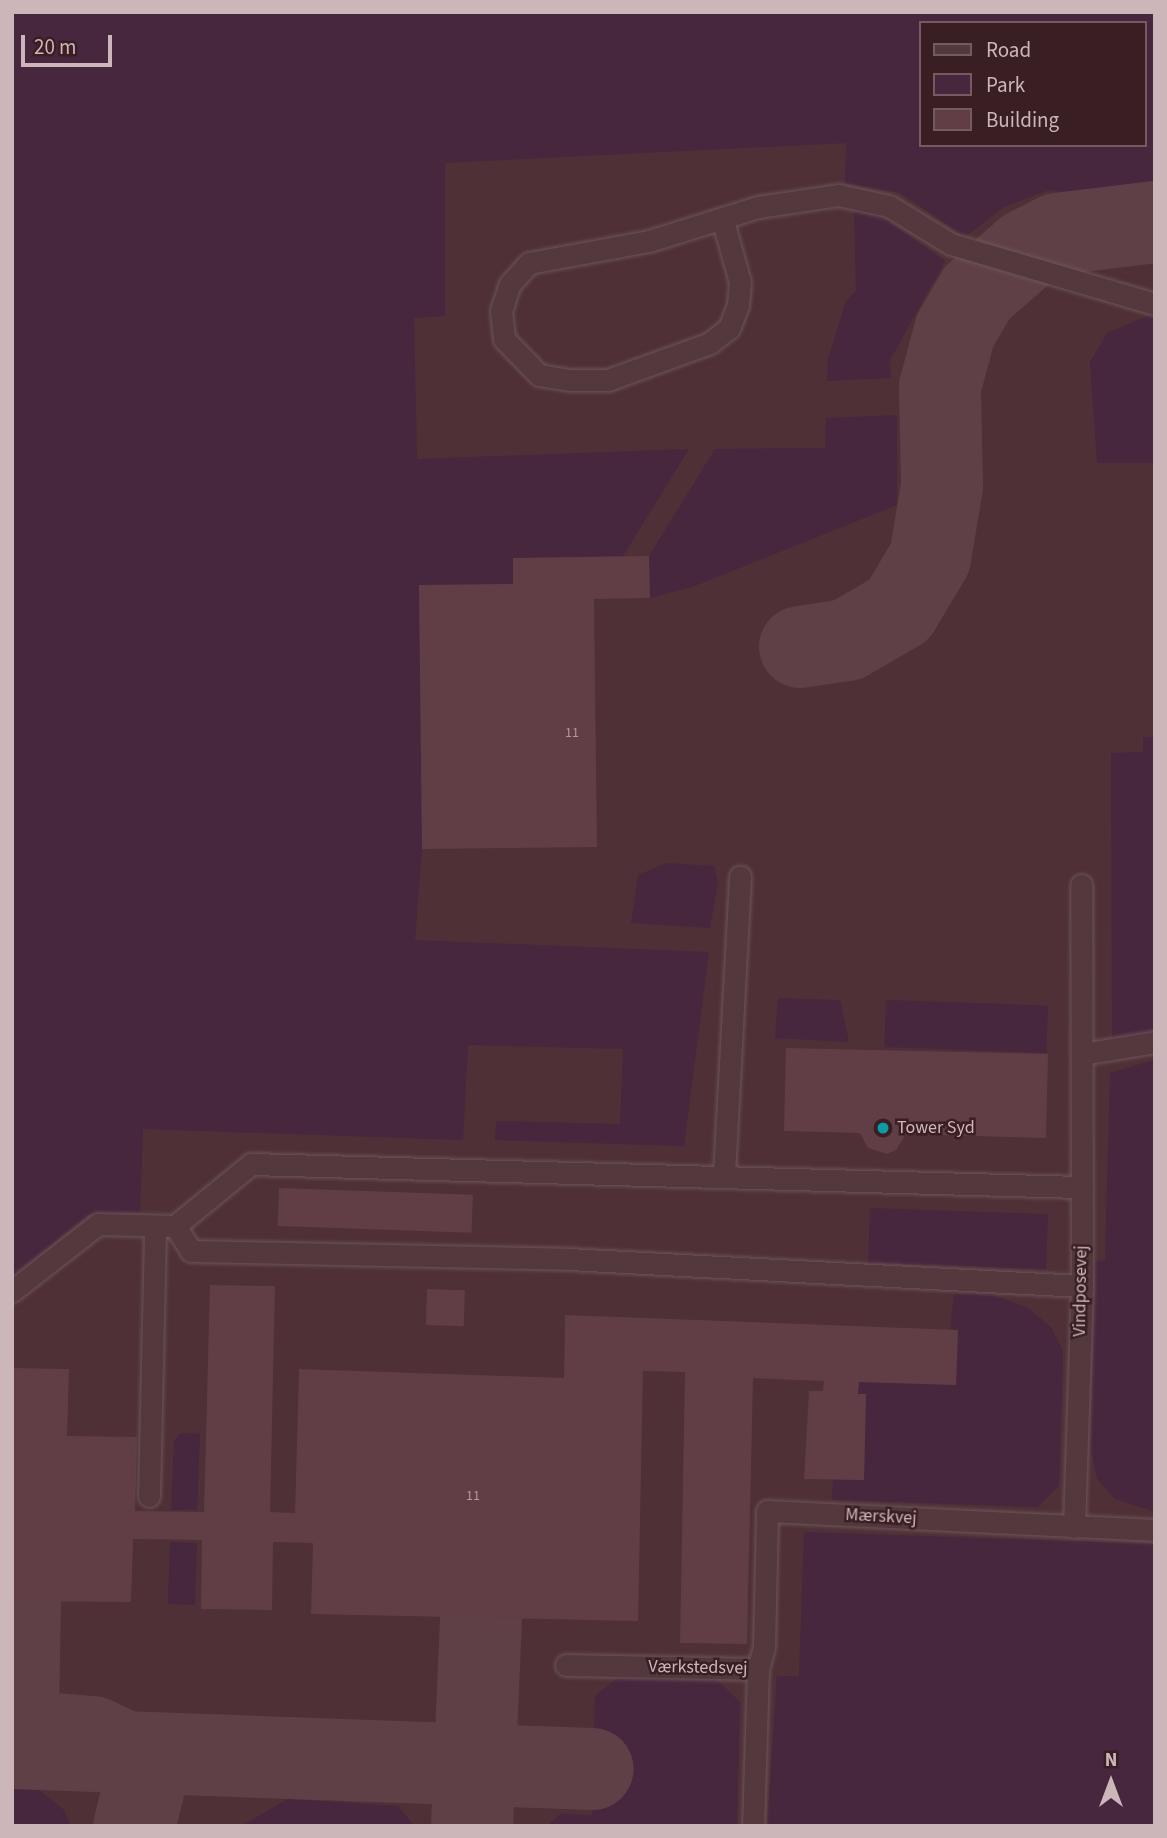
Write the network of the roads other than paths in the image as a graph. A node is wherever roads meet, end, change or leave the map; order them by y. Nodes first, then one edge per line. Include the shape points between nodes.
1 (722, 218) junction
2 (1155, 303) edge
3 (740, 876) dead end
4 (1081, 886) dead end
5 (1155, 1042) edge
6 (1082, 1055) junction
7 (724, 1174) junction
8 (1082, 1187) junction
9 (165, 1226) junction
10 (1082, 1286) junction
11 (12, 1291) edge
12 (149, 1496) dead end
13 (1074, 1527) junction
14 (1155, 1530) edge
15 (566, 1664) dead end
16 (758, 1669) junction
17 (753, 1826) edge

1 - 1 lane via 649,241 529,263 510,284 500,311 504,339 538,375 570,380 608,380 710,342 729,328 738,305 740,282
1 - 2 lane via 758,207 853,196 889,206 951,244
3 - 7 lane
4 - 6 lane, Vindposevej
5 - 6 lane
6 - 8 lane, Vindposevej
7 - 8 lane
7 - 9 lane via 251,1164
8 - 10 lane, Vindposevej
9 - 10 lane via 191,1251 568,1259
9 - 11 lane via 98,1224
9 - 12 lane
10 - 13 lane, Vindposevej
13 - 14 lane, Mærskvej
13 - 16 lane, Mærskvej via 767,1511 764,1647
15 - 16 lane, Værkstedsvej
16 - 17 lane, Værkstedsvej

